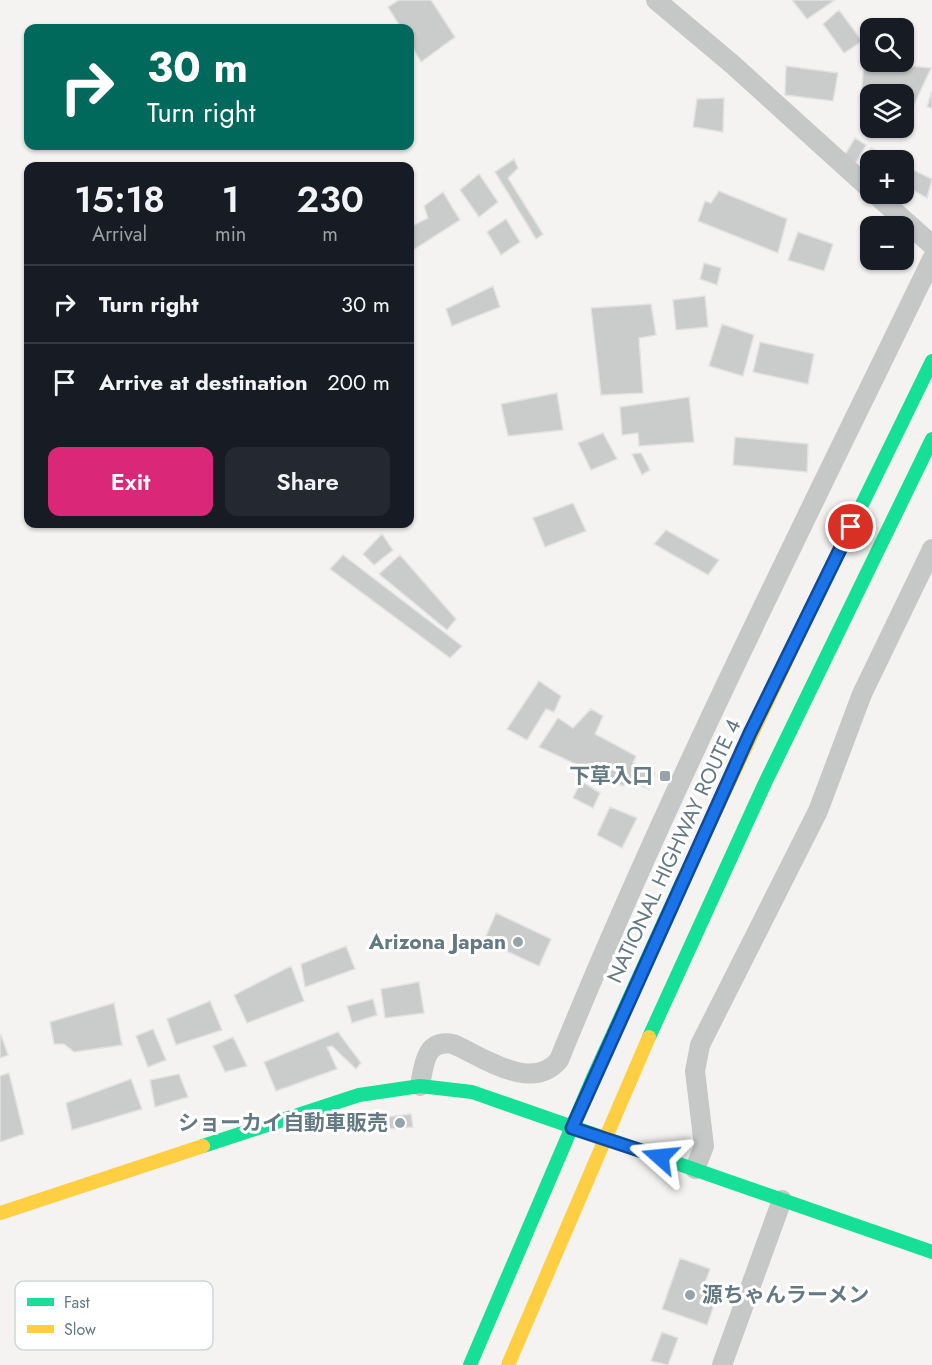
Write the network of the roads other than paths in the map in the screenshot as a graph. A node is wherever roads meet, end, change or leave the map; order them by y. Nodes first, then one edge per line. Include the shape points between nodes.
1 (656, 0) edge
2 (860, 180) edge
3 (886, 204) edge
4 (932, 245) edge
5 (932, 259) edge
6 (932, 362) edge
7 (932, 439) edge
8 (932, 549) edge
9 (420, 1086) junction
10 (572, 1128) junction
11 (603, 1138) junction
12 (695, 1169) junction
13 (782, 1200) junction
14 (0, 1213) edge
15 (932, 1252) edge
16 (470, 1365) edge
17 (508, 1365) edge
18 (722, 1365) edge

1 - 2 street
3 - 4 street
5 - 9 street via 615,922 559,1060 544,1073 533,1076 442,1042 431,1048
6 - 10 main road, NATIONAL HIGHWAY ROUTE 4 via 750,733
7 - 11 main road via 823,662
8 - 12 street via 862,694 818,811 700,1045 694,1071 704,1146
9 - 10 main road via 472,1092
9 - 14 main road via 359,1095
10 - 11 main road
10 - 16 main road, NATIONAL HIGHWAY ROUTE 4
11 - 12 main road
11 - 17 main road
12 - 13 main road
13 - 15 main road
13 - 18 street

